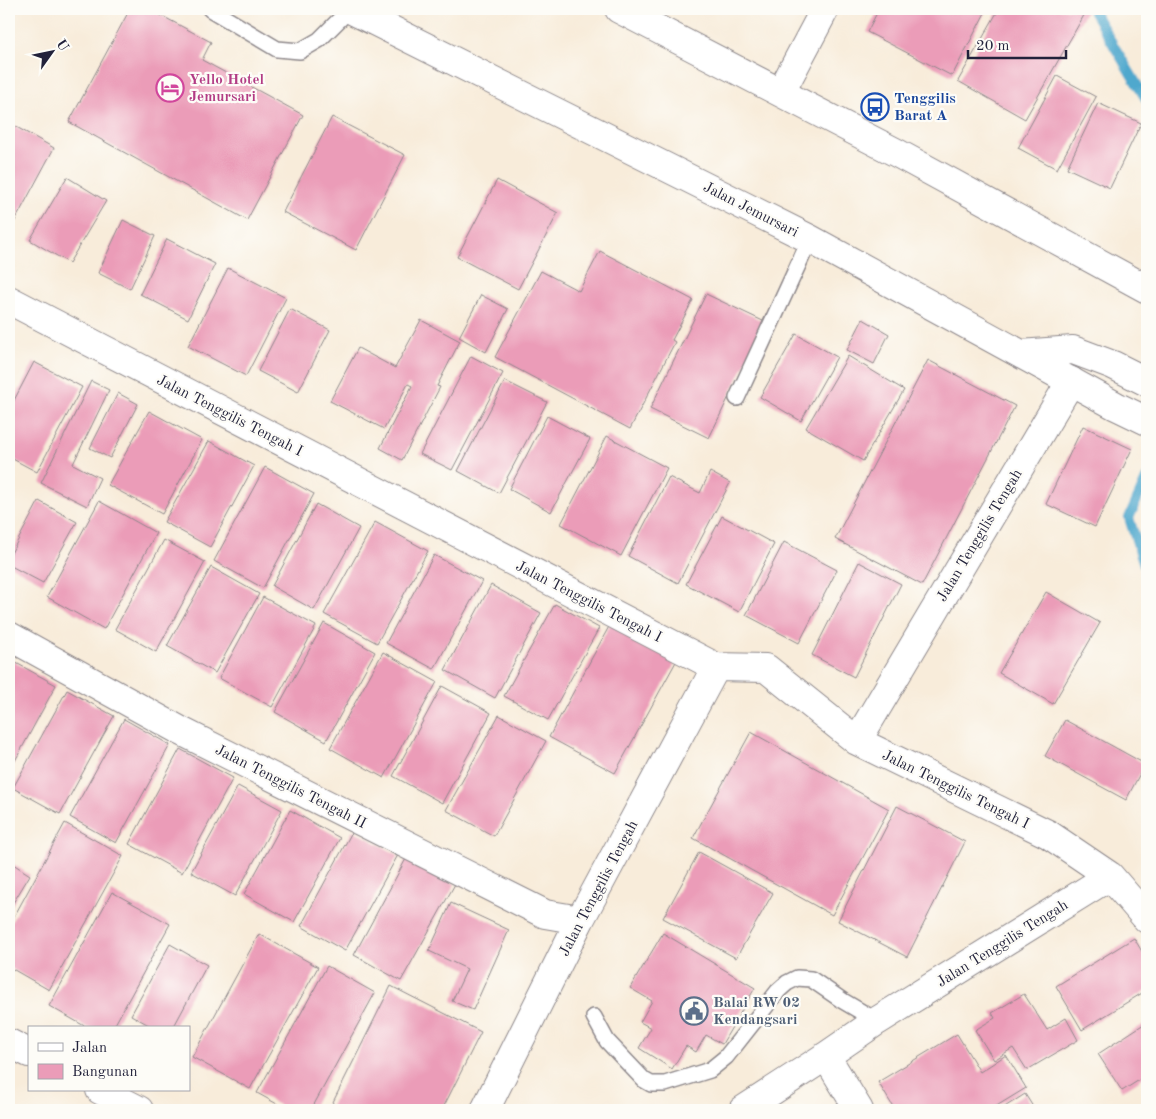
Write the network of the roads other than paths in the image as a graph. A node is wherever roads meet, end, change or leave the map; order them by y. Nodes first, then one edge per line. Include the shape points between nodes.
1 (210, 9) edge
2 (350, 9) edge
3 (619, 9) edge
4 (825, 9) edge
5 (782, 92) junction
6 (810, 239) junction
7 (1147, 289) edge
8 (9, 300) edge
9 (1022, 354) junction
10 (1140, 378) edge
11 (1071, 380) junction
12 (736, 398) dead end
13 (1147, 421) edge
14 (9, 636) edge
15 (716, 668) junction
16 (857, 741) junction
17 (1110, 876) junction
18 (1147, 919) edge
19 (580, 920) junction
20 (594, 1017) dead end
21 (877, 1021) junction
22 (9, 1043) edge
23 (28, 1052) edge
24 (826, 1056) junction
25 (104, 1092) edge
26 (139, 1110) edge
27 (485, 1110) edge
28 (743, 1110) edge
29 (859, 1110) edge

1 - 2 lane via 277,49 300,50 319,40
2 - 6 street, Jalan Jemursari
3 - 5 street
4 - 5 street
5 - 7 street
6 - 9 street, Jalan Jemursari
6 - 12 lane
8 - 15 street, Jalan Tenggilis Tengah I
9 - 10 street via 1073,350
9 - 11 street, Jalan Jemursari
11 - 13 street, Jalan Jemursari
11 - 16 street, Jalan Tenggilis Tengah
14 - 19 street, Jalan Tenggilis Tengah II via 181,731 545,914
15 - 16 street, Jalan Tenggilis Tengah I via 766,668
15 - 19 street, Jalan Tenggilis Tengah
16 - 17 street, Jalan Tenggilis Tengah I via 1048,834
17 - 18 street, Jalan Tenggilis Tengah I
17 - 21 street, Jalan Tenggilis Tengah
19 - 27 street, Jalan Tenggilis Tengah
20 - 21 lane via 607,1042 651,1084 665,1084 710,1070 726,1057 778,991 797,978 811,979
21 - 24 street, Jalan Tenggilis Tengah
22 - 23 street
24 - 28 street, Jalan Tenggilis Tengah
24 - 29 street
25 - 26 street

